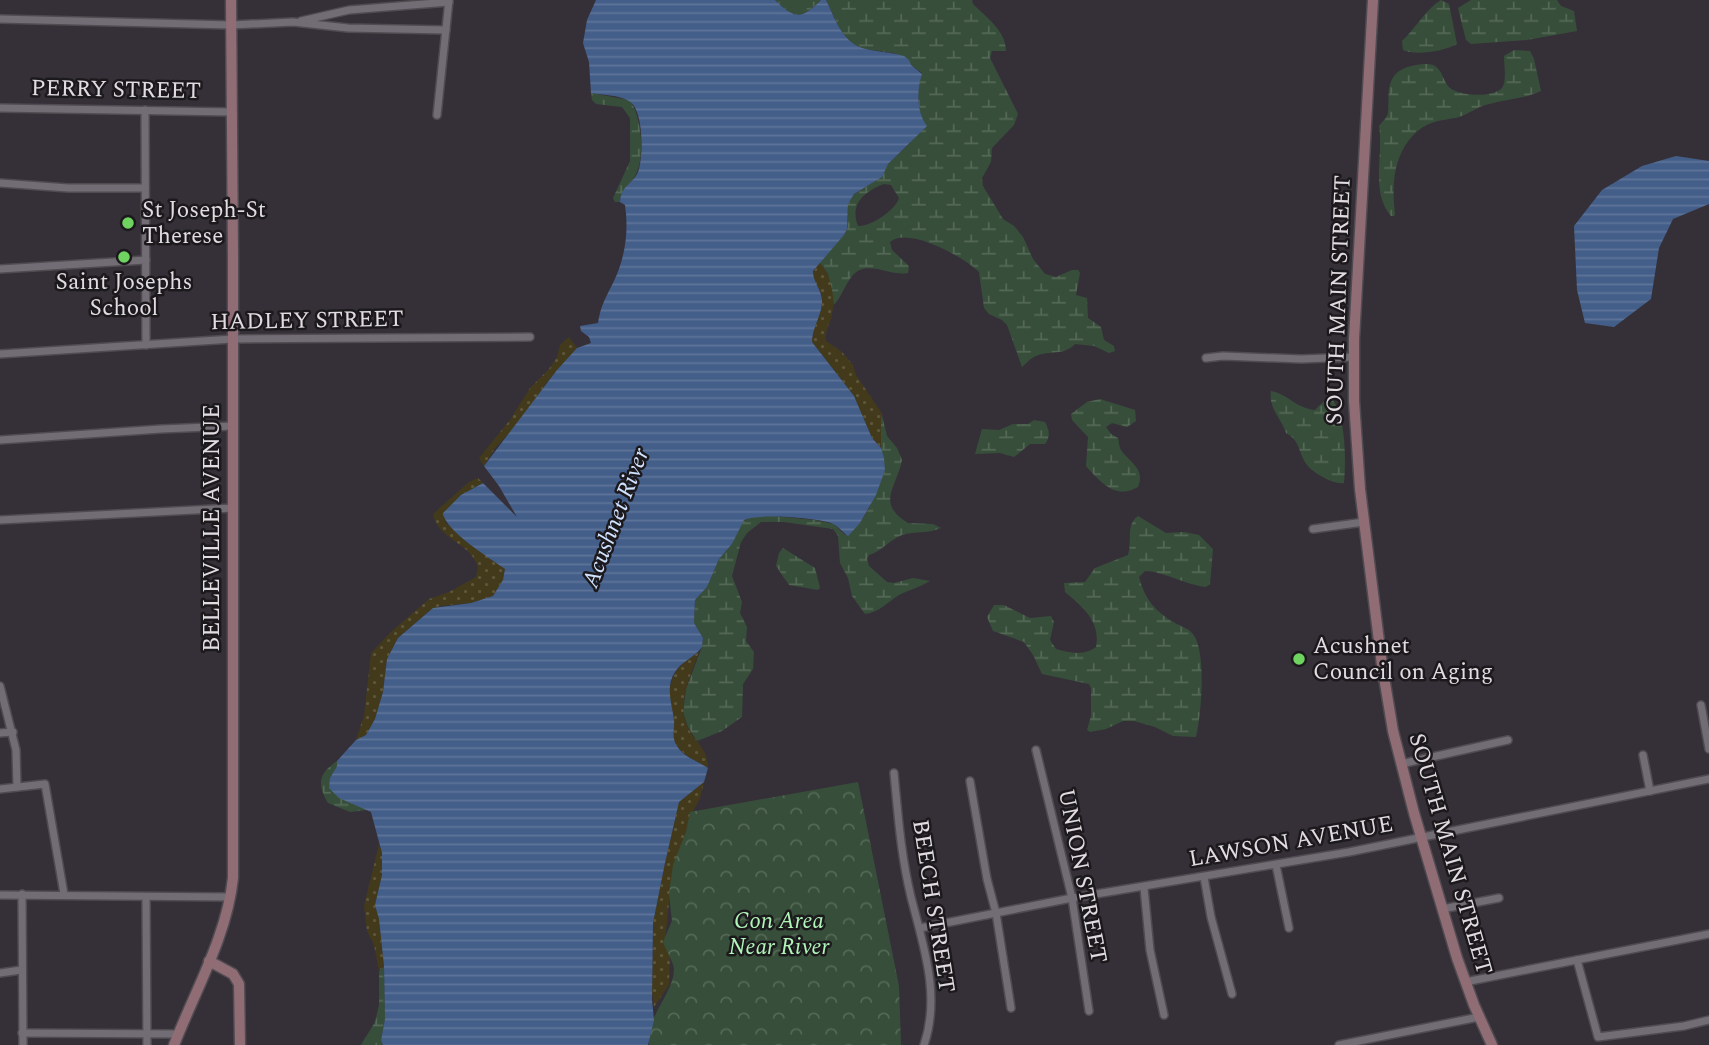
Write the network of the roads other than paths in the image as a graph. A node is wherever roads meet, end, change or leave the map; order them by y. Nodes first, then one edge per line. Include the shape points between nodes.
1 (231, 0) edge
2 (1373, 0) edge
3 (449, 1) edge
4 (0, 19) edge
5 (293, 22) junction
6 (231, 25) junction
7 (446, 30) junction
8 (0, 108) edge
9 (145, 110) junction
10 (231, 112) junction
11 (437, 114) dead end
12 (0, 183) edge
13 (145, 188) junction
14 (146, 260) junction
15 (0, 269) edge
16 (530, 337) dead end
17 (233, 339) junction
18 (146, 345) junction
19 (0, 354) edge
20 (1353, 357) junction
21 (1206, 358) dead end
22 (233, 426) junction
23 (0, 440) edge
24 (233, 508) junction
25 (0, 520) edge
26 (1364, 522) junction
27 (1313, 528) dead end
28 (0, 686) edge
29 (1701, 705) dead end
30 (13, 732) junction
31 (0, 733) edge
32 (1508, 740) dead end
33 (1709, 749) edge
34 (1036, 750) dead end
35 (1643, 755) dead end
36 (1401, 764) junction
37 (894, 773) dead end
38 (1709, 779) edge
39 (970, 781) dead end
40 (17, 787) junction
41 (0, 789) edge
42 (1650, 790) junction
43 (1421, 838) junction
44 (1276, 865) junction
45 (1204, 877) junction
46 (1144, 888) junction
47 (22, 894) junction
48 (64, 894) junction
49 (0, 895) edge
50 (146, 897) junction
51 (232, 897) junction
52 (1072, 898) junction
53 (1499, 898) dead end
54 (1442, 908) junction
55 (996, 913) junction
56 (920, 928) junction
57 (1289, 928) dead end
58 (1709, 934) edge
59 (1577, 960) junction
60 (209, 961) junction
61 (21, 970) junction
62 (0, 972) edge
63 (1465, 982) junction
64 (1232, 994) dead end
65 (1012, 1008) dead end
66 (1089, 1011) dead end
67 (1164, 1015) dead end
68 (1479, 1017) junction
69 (1709, 1020) edge
70 (22, 1033) junction
71 (147, 1034) junction
72 (178, 1034) junction
73 (23, 1045) edge
74 (147, 1045) edge
75 (174, 1045) edge
76 (240, 1045) edge
77 (924, 1045) edge
78 (1339, 1045) edge
79 (1492, 1045) edge

1 - 6 main road, BELLEVILLE AVENUE
2 - 20 main road, SOUTH MAIN STREET
3 - 5 street via 349,10
3 - 7 street
4 - 6 street
5 - 6 street
5 - 7 street
6 - 10 main road, BELLEVILLE AVENUE
7 - 11 street
8 - 9 street, PERRY STREET
9 - 10 street, PERRY STREET
9 - 13 street
10 - 17 main road, BELLEVILLE AVENUE
12 - 13 street
13 - 14 street
14 - 15 street
14 - 18 street
16 - 17 street, HADLEY STREET
17 - 18 street, HADLEY STREET
17 - 22 main road, BELLEVILLE AVENUE
18 - 19 street, HADLEY STREET
20 - 21 street
20 - 26 main road, SOUTH MAIN STREET
22 - 23 street
22 - 24 main road, BELLEVILLE AVENUE
24 - 25 street
24 - 51 main road, BELLEVILLE AVENUE
26 - 27 street
26 - 36 main road, SOUTH MAIN STREET via 1385,690
28 - 30 street
29 - 33 street
30 - 31 street
30 - 40 street
32 - 36 street
34 - 52 street, UNION STREET
35 - 42 street
36 - 43 main road, SOUTH MAIN STREET
37 - 56 street, BEECH STREET via 901,842
38 - 42 street, LAWSON AVENUE
39 - 55 street
40 - 41 street
40 - 48 street via 45,784
42 - 43 street, LAWSON AVENUE
43 - 44 street, LAWSON AVENUE
43 - 54 main road, SOUTH MAIN STREET
44 - 45 street, LAWSON AVENUE
44 - 57 street
45 - 46 street, LAWSON AVENUE
45 - 64 street
46 - 52 street, LAWSON AVENUE
46 - 67 street via 1150,950
47 - 48 street
47 - 49 street
47 - 61 street
48 - 50 street
50 - 51 street
50 - 71 street
51 - 60 main road, BELLEVILLE AVENUE
52 - 55 street, LAWSON AVENUE
52 - 66 street, UNION STREET
53 - 54 street
54 - 63 main road, SOUTH MAIN STREET
55 - 56 street, LAWSON AVENUE
55 - 65 street
56 - 77 street, BEECH STREET via 932,989
58 - 59 street
59 - 63 street
59 - 69 street via 1598,1037
60 - 72 main road, BELLEVILLE AVENUE
60 - 76 main road via 233,974 239,984
61 - 62 street
61 - 70 street
63 - 68 main road, SOUTH MAIN STREET
68 - 78 street
68 - 79 main road, SOUTH MAIN STREET
70 - 71 street
70 - 73 street
71 - 72 street
71 - 74 street
72 - 75 main road, BELLEVILLE AVENUE

